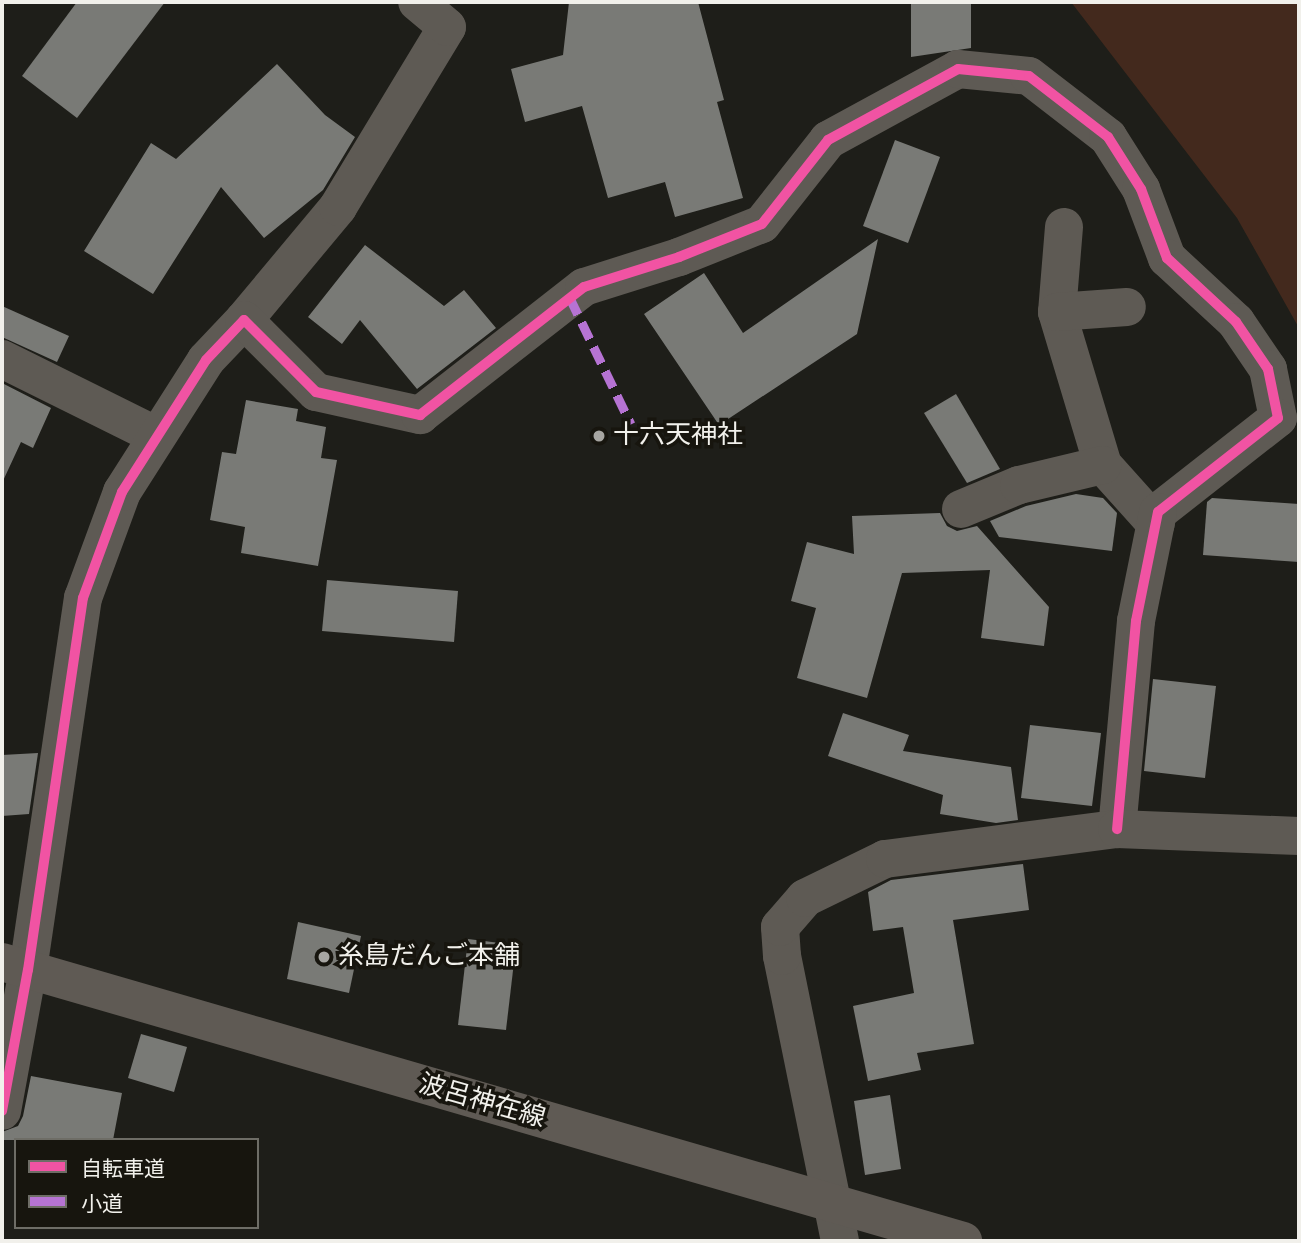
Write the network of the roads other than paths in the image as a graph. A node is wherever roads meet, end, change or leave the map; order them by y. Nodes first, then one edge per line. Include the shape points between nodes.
1 (417, 2) edge
2 (1064, 227) dead end
3 (1127, 307) dead end
4 (1057, 312) junction
5 (244, 320) junction
6 (2, 359) edge
7 (155, 435) junction
8 (1103, 465) junction
9 (961, 509) dead end
10 (1156, 524) junction
11 (1117, 829) junction
12 (1299, 836) edge
13 (15, 966) edge
14 (2, 1111) edge
15 (830, 1203) junction
16 (839, 1241) edge
17 (962, 1241) edge

1 - 5 street via 447,27 338,207
2 - 4 street
3 - 4 street
4 - 8 street
5 - 7 street via 206,360
5 - 10 street via 316,392 420,415 584,287 762,224 828,140 958,69 1029,76 1108,137 1141,189 1167,258 1236,322 1268,369 1278,418 1158,512
6 - 7 street
7 - 13 street via 122,492 83,597
8 - 9 street via 1018,485
8 - 10 street
10 - 11 street via 1136,621
11 - 12 street
11 - 15 street via 885,859 805,898 780,927
13 - 14 street
13 - 15 main road, 波呂神在線
15 - 16 street
15 - 17 main road, 波呂神在線

